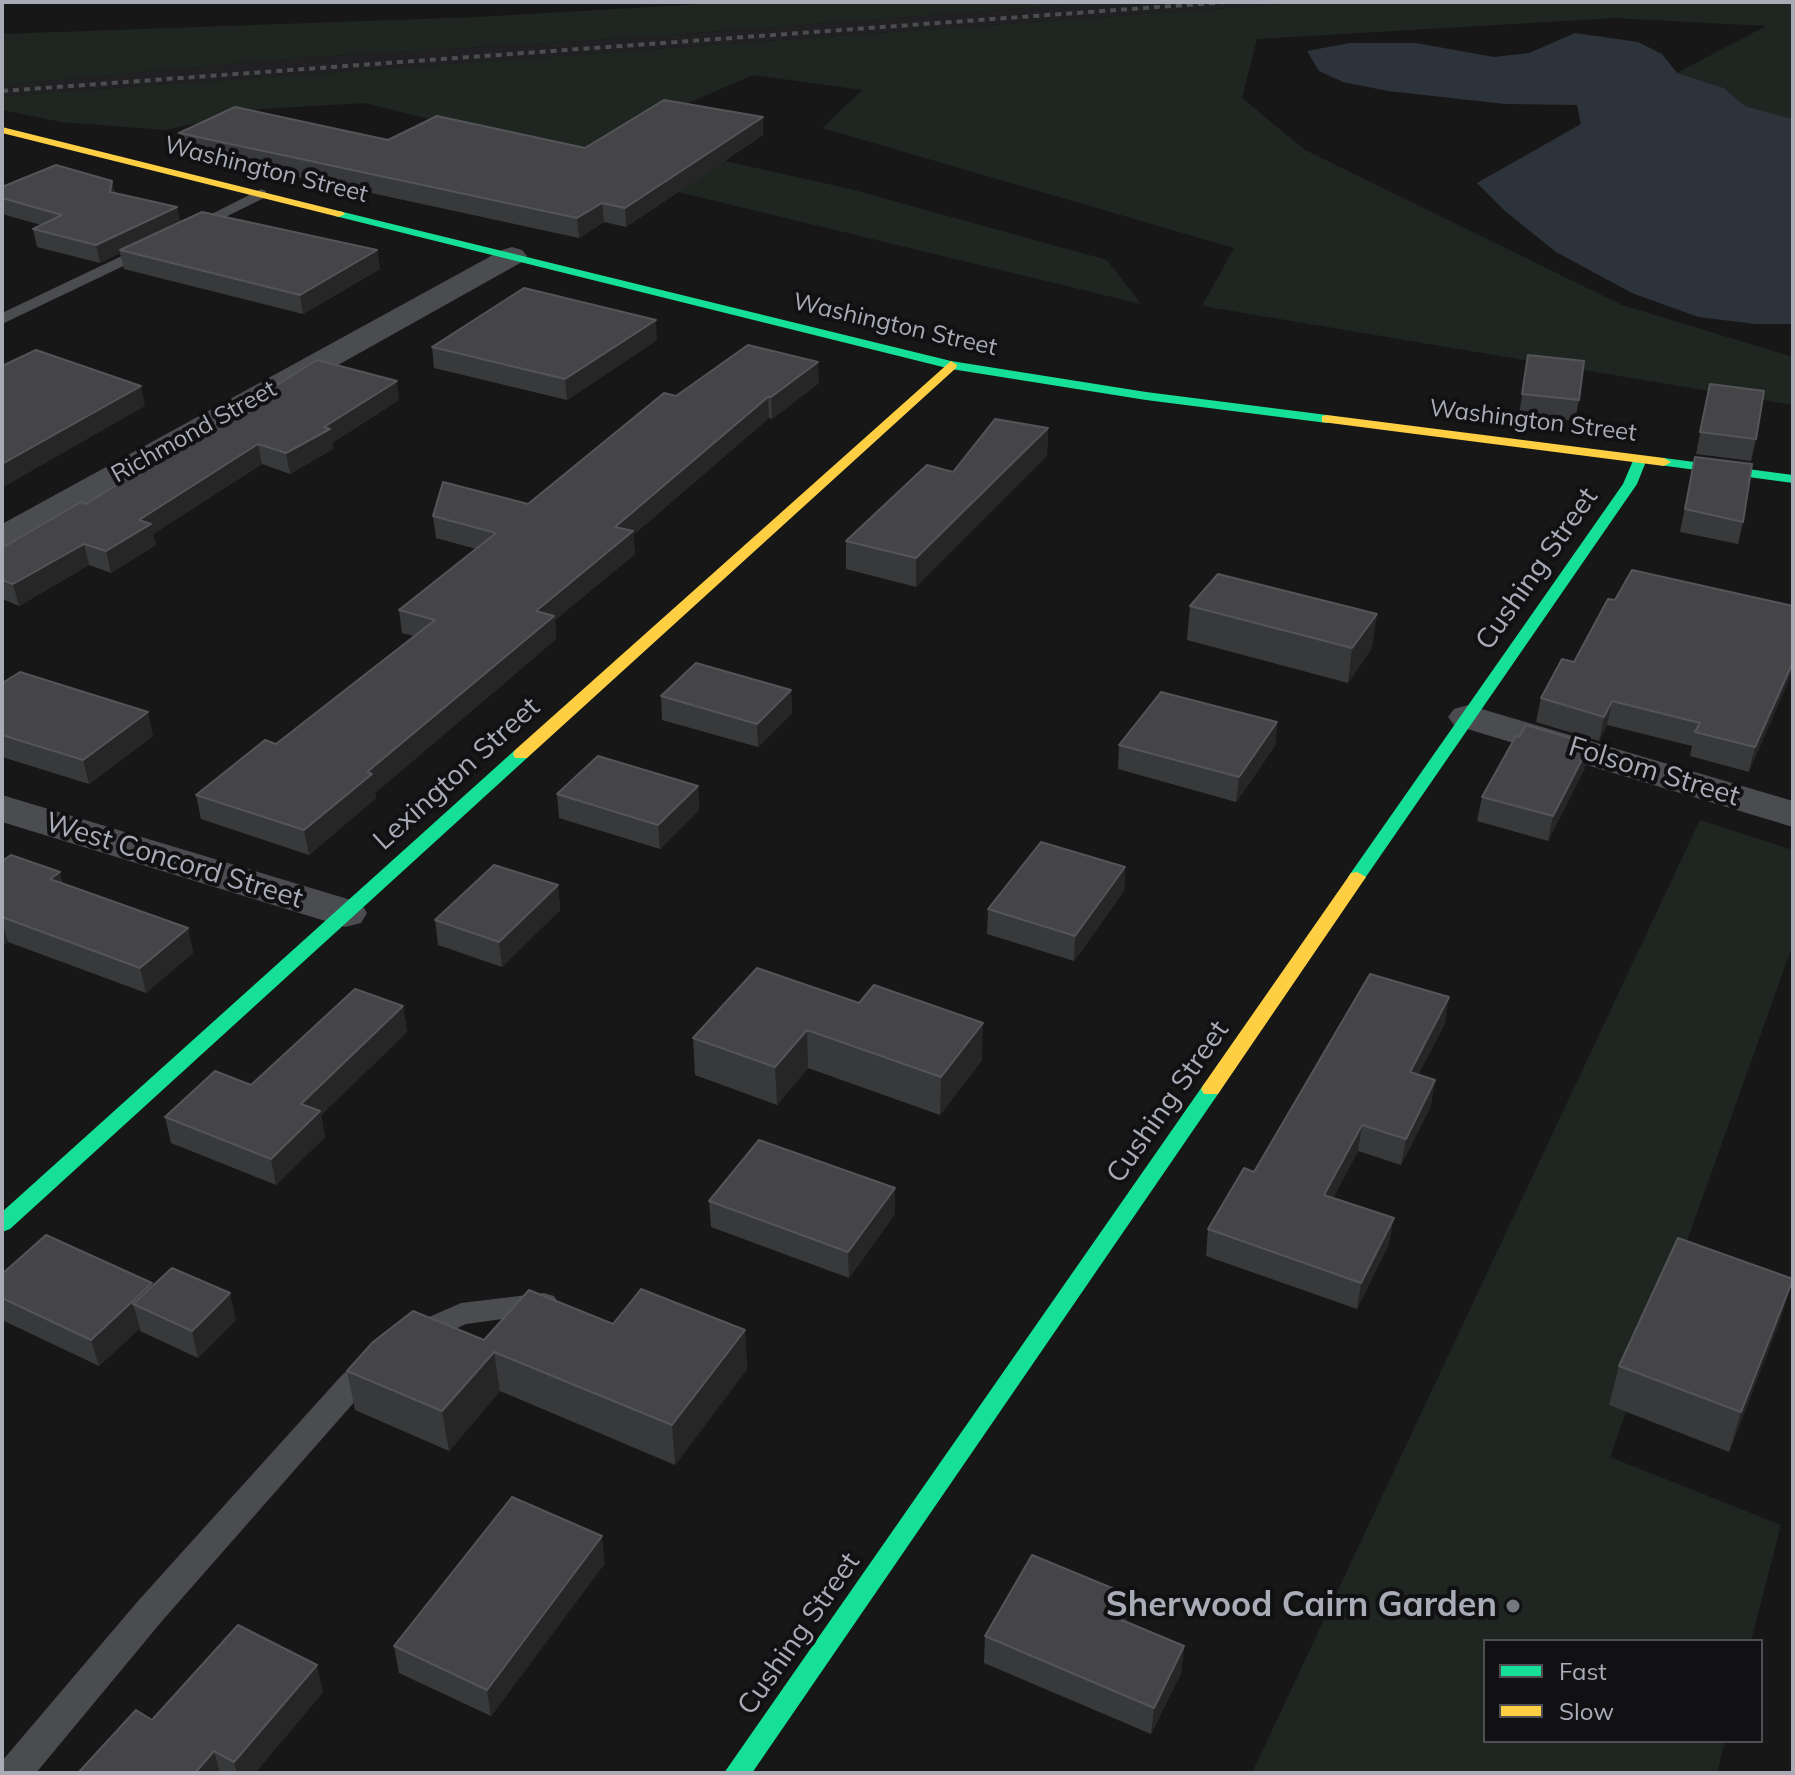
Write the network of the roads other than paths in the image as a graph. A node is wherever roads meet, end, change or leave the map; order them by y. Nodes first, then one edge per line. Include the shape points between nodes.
1 (2, 130) edge
2 (261, 194) junction
3 (512, 256) junction
4 (2, 319) edge
5 (951, 365) junction
6 (1640, 459) junction
7 (1793, 479) edge
8 (2, 538) edge
9 (1468, 717) junction
10 (2, 808) edge
11 (1793, 814) edge
12 (345, 913) junction
13 (2, 1224) edge
14 (554, 1303) edge
15 (14, 1773) edge
16 (737, 1773) edge

1 - 2 street, Washington Street
2 - 3 street, Washington Street
2 - 4 lane
3 - 5 street, Washington Street
3 - 8 street, Richmond Street
5 - 6 street, Washington Street via 1146,396
5 - 12 street, Lexington Street
6 - 7 street, Washington Street
6 - 9 street, Cushing Street via 1630,484
9 - 11 street, Folsom Street
9 - 16 street, Cushing Street
10 - 12 street, West Concord Street
12 - 13 street, Lexington Street
14 - 15 lane via 461,1314 400,1343 353,1383

